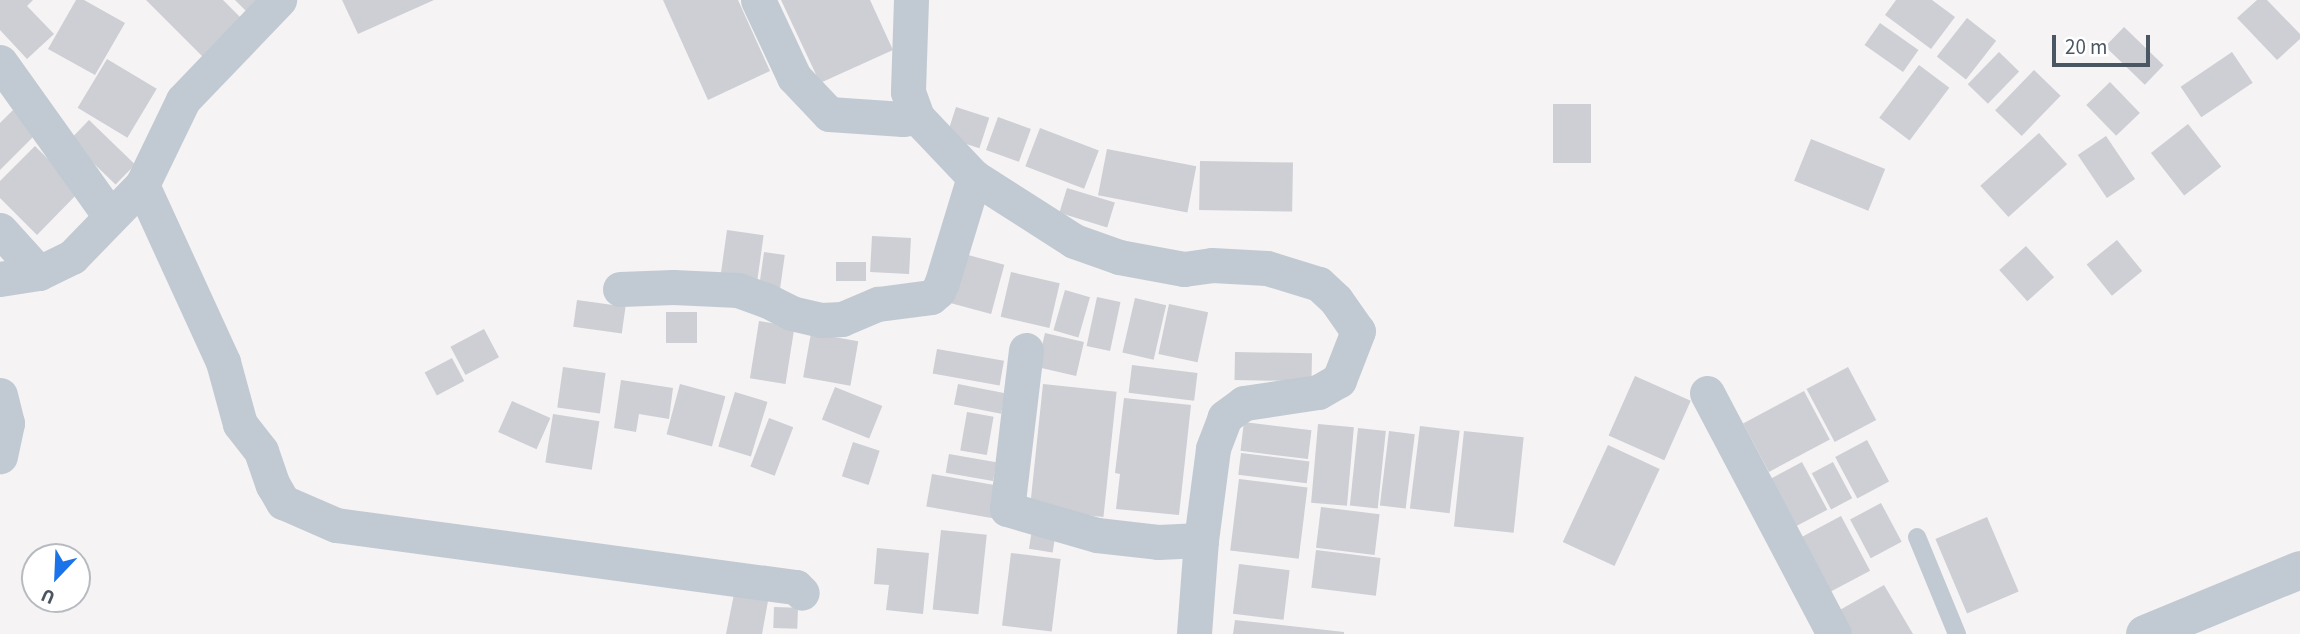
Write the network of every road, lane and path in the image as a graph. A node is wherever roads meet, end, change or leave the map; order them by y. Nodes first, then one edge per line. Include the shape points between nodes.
1 (279, 0) edge
2 (758, 0) edge
3 (911, 0) edge
4 (0, 62) edge
5 (917, 117) junction
6 (974, 177) junction
7 (142, 185) junction
8 (110, 216) junction
9 (0, 230) edge
10 (39, 274) junction
11 (0, 279) edge
12 (620, 289) dead end
13 (1026, 350) dead end
14 (1707, 393) dead end
15 (0, 395) edge
16 (0, 456) edge
17 (1917, 537) dead end
18 (1201, 540) junction
19 (2300, 570) edge
20 (802, 593) dead end
21 (1194, 634) edge
22 (1834, 634) edge
23 (1957, 634) edge
24 (2145, 634) edge

1 - 7 street via 183,100
2 - 5 street via 794,77 829,114
3 - 5 street via 908,92
4 - 8 street
5 - 6 street
6 - 12 street via 942,282 931,297 878,304 842,319 821,320 791,313 738,290
6 - 18 street via 1074,241 1119,257 1184,269 1212,265 1266,268 1319,284 1358,331 1339,380 1318,392 1244,403 1225,417 1213,450
7 - 8 street
7 - 20 street via 223,362 240,424 261,451 283,502 336,525 796,587
8 - 10 street via 72,257
9 - 10 street
10 - 11 street
13 - 18 street via 1007,509 1097,535 1158,542
14 - 22 street
15 - 16 street via 7,423
17 - 23 lane
18 - 21 street
19 - 24 street

